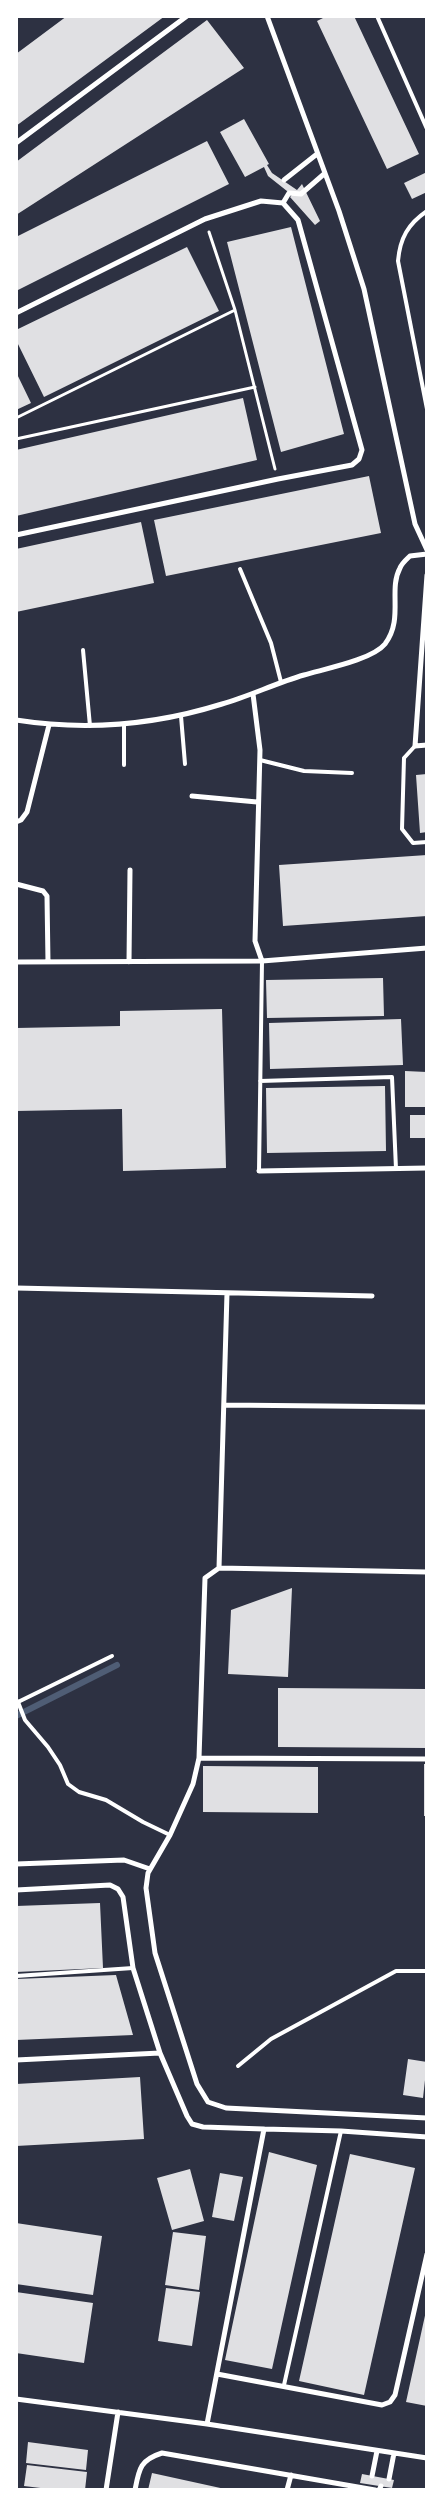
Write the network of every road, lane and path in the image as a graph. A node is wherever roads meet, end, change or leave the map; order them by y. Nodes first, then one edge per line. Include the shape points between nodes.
1 (187, 16) edge
2 (267, 16) edge
3 (377, 16) edge
4 (427, 130) edge
5 (16, 143) edge
6 (317, 154) junction
7 (324, 174) junction
8 (284, 180) dead end
9 (283, 203) junction
10 (427, 211) edge
11 (205, 219) junction
12 (235, 310) junction
13 (16, 313) edge
14 (255, 387) junction
15 (427, 410) edge
16 (16, 418) edge
17 (16, 439) edge
18 (278, 479) junction
19 (16, 535) edge
20 (427, 552) edge
21 (240, 570) dead end
22 (427, 575) edge
23 (424, 644) edge
24 (83, 650) dead end
25 (281, 682) junction
26 (252, 694) junction
27 (181, 716) junction
28 (16, 720) edge
29 (124, 724) junction
30 (49, 725) junction
31 (90, 726) junction
32 (427, 745) edge
33 (415, 746) junction
34 (260, 760) junction
35 (185, 764) dead end
36 (124, 765) dead end
37 (352, 773) dead end
38 (192, 796) dead end
39 (257, 802) junction
40 (16, 822) edge
41 (427, 842) edge
42 (130, 870) dead end
43 (16, 884) edge
44 (427, 948) edge
45 (262, 961) junction
46 (16, 962) edge
47 (48, 962) junction
48 (129, 962) junction
49 (260, 1081) junction
50 (427, 1168) edge
51 (396, 1169) junction
52 (259, 1171) joint
53 (16, 1288) edge
54 (227, 1293) junction
55 (372, 1296) dead end
56 (224, 1405) junction
57 (427, 1407) edge
58 (219, 1568) junction
59 (427, 1572) edge
60 (112, 1656) dead end
61 (17, 1702) edge
62 (199, 1758) junction
63 (427, 1759) edge
64 (170, 1835) junction
65 (16, 1864) edge
66 (150, 1869) junction
67 (16, 1890) edge
68 (133, 1968) junction
69 (427, 1971) edge
70 (16, 1976) edge
71 (160, 2053) junction
72 (16, 2060) edge
73 (238, 2066) dead end
74 (427, 2118) edge
75 (264, 2129) junction
76 (341, 2131) junction
77 (427, 2137) edge
78 (427, 2254) edge
79 (217, 2374) junction
80 (284, 2385) junction
81 (16, 2399) edge
82 (118, 2412) junction
83 (207, 2424) junction
84 (377, 2451) junction
85 (394, 2453) junction
86 (427, 2458) edge
87 (291, 2475) junction
88 (372, 2476) dead end
89 (389, 2479) dead end
90 (378, 2488) edge
91 (106, 2490) edge
92 (135, 2490) edge
93 (287, 2490) edge

1 - 5 street
2 - 6 street
3 - 4 lane
6 - 7 street
6 - 8 street
7 - 9 street via 301,194 289,193
7 - 20 street via 364,289 416,524
9 - 11 street via 261,201
9 - 18 street via 298,220 362,450 352,465
10 - 15 lane via 404,232 398,261
11 - 12 path
11 - 13 street
12 - 14 path
12 - 16 path
14 - 17 path
14 - 18 path
18 - 19 street
20 - 25 street via 410,556 400,568 395,618 384,646 369,655
21 - 25 lane via 271,643
22 - 23 street
23 - 33 street
24 - 31 lane
25 - 26 street
26 - 27 street
26 - 34 street
27 - 29 street
27 - 35 lane
28 - 30 street
29 - 31 street
29 - 36 lane
30 - 31 street
30 - 40 street via 27,812 22,820
32 - 33 street
33 - 41 lane via 404,758 402,829 413,843
34 - 37 lane via 304,771
34 - 39 street
38 - 39 street
39 - 45 street via 255,941
42 - 48 street
43 - 47 street via 47,896
44 - 45 street
45 - 48 street
45 - 49 lane
46 - 47 street
47 - 48 street
49 - 51 lane via 392,1078
49 - 52 lane
50 - 51 street
51 - 52 street
53 - 54 street
54 - 55 street
54 - 56 street
56 - 57 street
56 - 58 street
58 - 59 street
58 - 62 street via 205,1578
60 - 61 lane
61 - 64 lane via 25,1720 60,1765 68,1784 79,1792 106,1800
62 - 63 street
62 - 64 street via 193,1784
64 - 66 street
65 - 66 street via 124,1860
66 - 74 street via 146,1888 155,1953 197,2084 208,2102 226,2108
67 - 68 street via 110,1884 118,1889 123,1897
68 - 70 lane
68 - 71 street
69 - 73 lane via 396,1971 271,2039
71 - 72 street
71 - 75 street via 192,2124
75 - 76 street
75 - 79 street
76 - 77 street
76 - 80 lane
78 - 80 street via 395,2395 390,2402 382,2405
79 - 80 street
79 - 83 street
81 - 82 street
82 - 83 street
82 - 91 street
83 - 84 street
84 - 85 street
84 - 88 street
85 - 86 street
85 - 89 street
87 - 90 street
87 - 92 street via 162,2453 149,2457 140,2468
87 - 93 street

